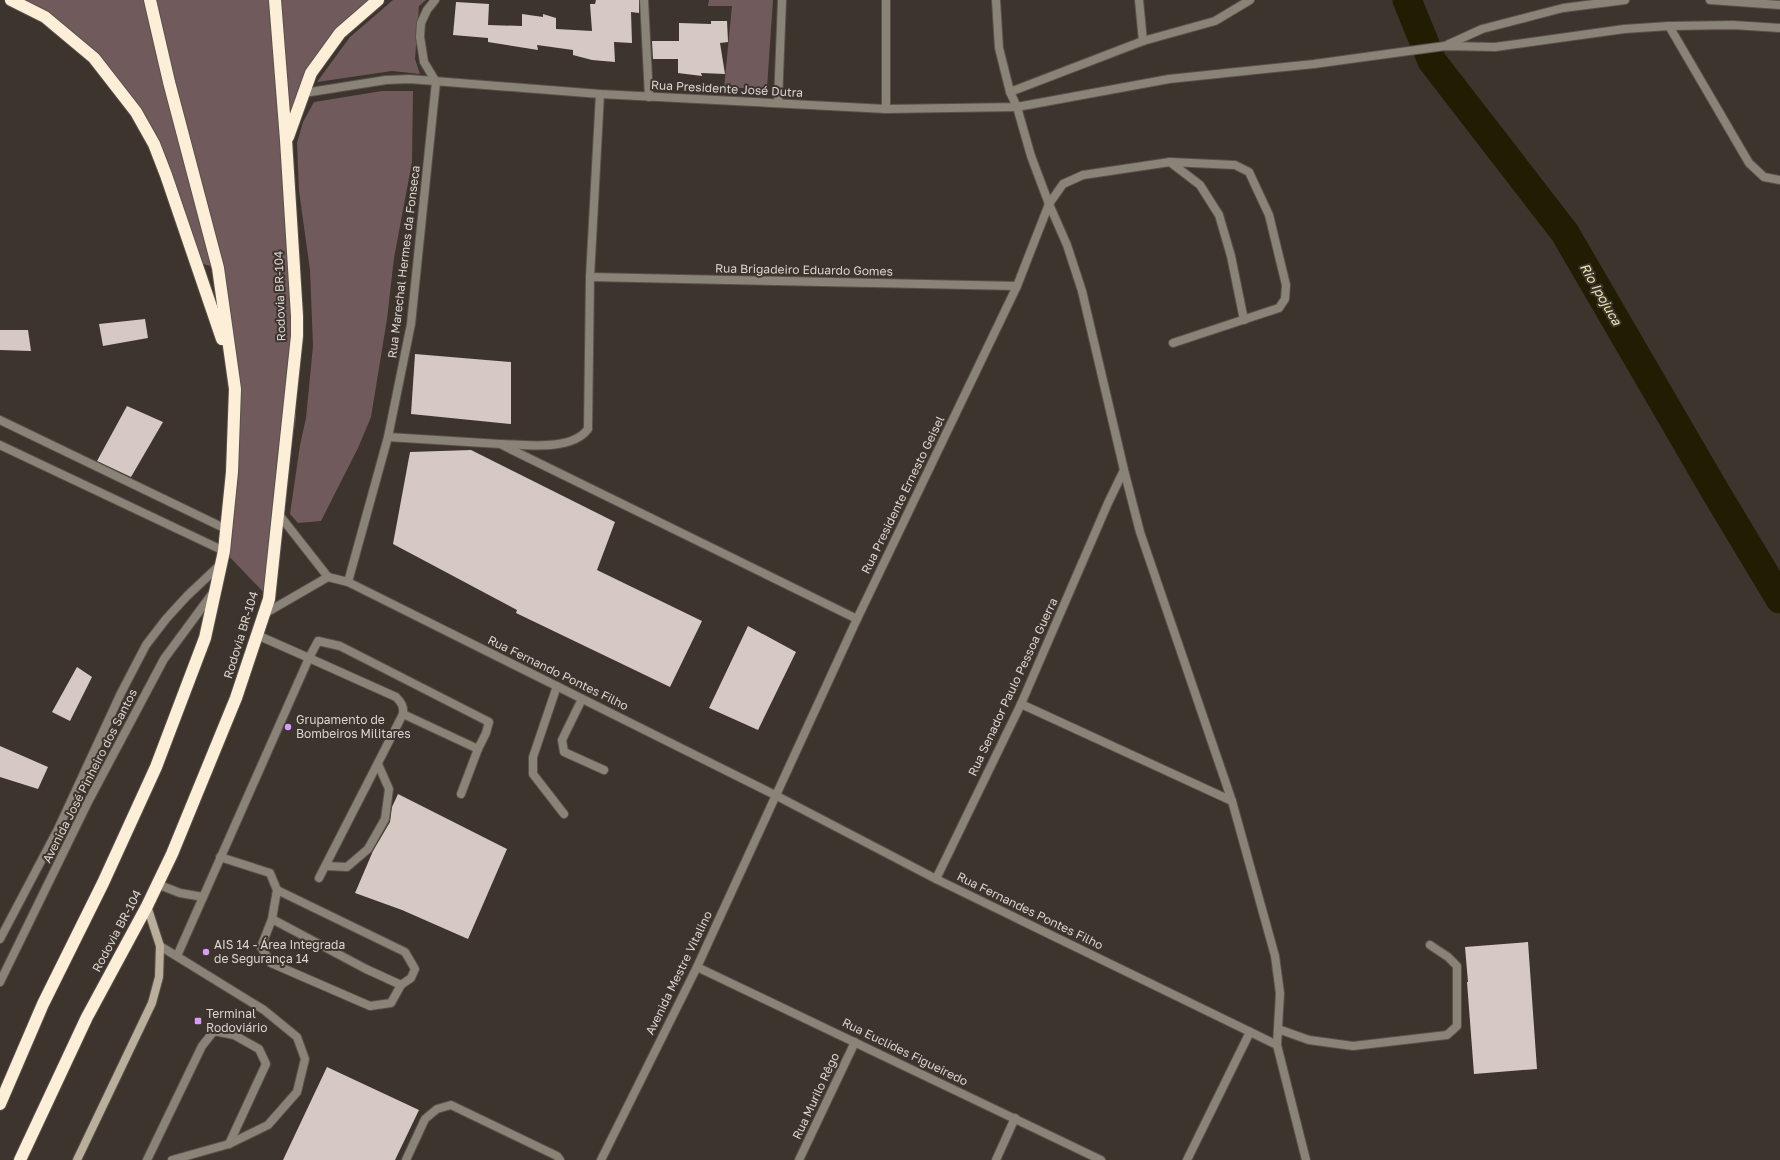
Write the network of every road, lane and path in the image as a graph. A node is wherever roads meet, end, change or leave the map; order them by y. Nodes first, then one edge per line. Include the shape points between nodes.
1 (11, 0) edge
2 (150, 0) edge
3 (275, 0) edge
4 (378, 0) edge
5 (435, 0) edge
6 (644, 0) edge
7 (782, 0) edge
8 (886, 0) edge
9 (996, 0) edge
10 (1139, 0) edge
11 (1250, 0) edge
12 (1625, 0) edge
13 (1710, 0) edge
14 (1780, 5) edge
15 (1669, 26) junction
16 (1780, 28) edge
17 (1143, 41) junction
18 (1445, 46) junction
19 (436, 82) junction
20 (1010, 92) junction
21 (304, 93) junction
22 (600, 94) junction
23 (649, 97) junction
24 (778, 102) junction
25 (1017, 107) junction
26 (886, 109) junction
27 (286, 140) junction
28 (1170, 162) junction
29 (1780, 180) edge
30 (1049, 204) junction
31 (590, 277) junction
32 (1018, 286) junction
33 (1244, 320) junction
34 (1172, 343) dead end
35 (231, 366) junction
36 (0, 420) edge
37 (388, 437) junction
38 (500, 444) junction
39 (0, 445) edge
40 (1124, 470) junction
41 (277, 512) junction
42 (226, 529) junction
43 (224, 551) junction
44 (222, 564) junction
45 (328, 577) junction
46 (348, 582) junction
47 (216, 589) junction
48 (264, 614) junction
49 (857, 619) junction
50 (257, 635) junction
51 (309, 658) junction
52 (557, 686) junction
53 (582, 699) junction
54 (1021, 704) junction
55 (403, 714) junction
56 (478, 749) junction
57 (378, 764) junction
58 (604, 770) dead end
59 (461, 794) dead end
60 (775, 795) junction
61 (1232, 801) junction
62 (564, 814) dead end
63 (220, 857) junction
64 (326, 866) junction
65 (319, 878) dead end
66 (936, 879) junction
67 (157, 884) junction
68 (277, 890) junction
69 (203, 897) junction
70 (147, 906) junction
71 (272, 919) junction
72 (0, 939) edge
73 (1430, 945) dead end
74 (160, 946) junction
75 (177, 956) junction
76 (697, 967) junction
77 (3, 969) edge
78 (0, 982) edge
79 (401, 985) junction
80 (1278, 1029) junction
81 (1250, 1032) junction
82 (855, 1042) junction
83 (1277, 1045) junction
84 (0, 1104) edge
85 (1015, 1118) junction
86 (229, 1144) junction
87 (20, 1160) edge
88 (77, 1160) edge
89 (147, 1160) edge
90 (172, 1160) edge
91 (406, 1160) edge
92 (560, 1160) edge
93 (601, 1160) edge
94 (799, 1160) edge
95 (996, 1160) edge
96 (1101, 1160) edge
97 (1187, 1160) edge
98 (1306, 1160) edge

1 - 35 highway via 45,17 94,58 136,112 154,144 166,174
2 - 35 highway via 218,268
3 - 27 highway, Rodovia BR-104
4 - 21 highway via 340,33 311,73
5 - 19 street via 421,23 420,36 424,62
6 - 23 street
7 - 24 street
8 - 26 street
9 - 20 street via 999,48
10 - 17 street
11 - 17 street via 1215,21
12 - 18 street via 1563,8 1482,29
13 - 14 street
15 - 16 street via 1733,25
15 - 18 street via 1624,29 1495,47
15 - 29 street via 1749,163 1764,177
17 - 20 street
18 - 25 street, Rua Presidente José Dutra via 1314,64 1169,79
19 - 21 street, Rua Presidente José Dutra via 386,80
19 - 22 street, Rua Presidente José Dutra
19 - 37 street, Rua Marechal Hermes da Fonseca via 411,324
20 - 25 street
21 - 27 highway
22 - 23 street, Rua Presidente José Dutra
22 - 31 street
23 - 24 street, Rua Presidente José Dutra
24 - 26 street, Rua Presidente José Dutra
25 - 26 street, Rua Presidente José Dutra
25 - 30 street via 1031,156
27 - 41 highway, Rodovia BR-104 via 297,336
28 - 30 street, Rua Presidente Ernesto Geisel via 1083,175 1063,184
28 - 33 street via 1200,185 1219,216 1231,256
28 - 33 street, Rua Presidente Ernesto Geisel via 1235,165 1249,172 1269,215 1286,285 1285,299 1279,308
30 - 32 street, Rua Presidente Ernesto Geisel
30 - 40 street via 1067,245 1082,291
31 - 32 street, Rua Brigadeiro Eduardo Gomes
31 - 38 street via 588,429 575,440 558,444
32 - 49 street, Rua Presidente Ernesto Geisel
33 - 34 street, Rua Presidente Ernesto Geisel
35 - 42 highway via 235,389 234,426
36 - 42 street
37 - 38 street
37 - 46 street, Rua Marechal Hermes da Fonseca
38 - 49 street
39 - 43 street
40 - 54 street, Rua Senador Paulo Pessoa Guerra
40 - 61 street via 1140,532
41 - 45 street
41 - 48 highway, Rodovia BR-104
42 - 43 highway
43 - 44 highway
44 - 47 highway
44 - 72 street, Avenida José Pinheiro dos Santos via 187,596 146,645 121,692 58,829
45 - 46 street, Rua Fernando Pontes Filho
45 - 48 street
46 - 52 street, Rua Fernando Pontes Filho
47 - 77 street, Avenida José Pinheiro dos Santos via 164,659
47 - 84 highway via 205,638 156,767 43,1004
48 - 50 highway, Rodovia BR-104
49 - 60 street, Rua Presidente Ernesto Geisel
50 - 51 street
50 - 67 highway, Rodovia BR-104 via 236,698 172,854
51 - 55 street via 396,696 401,702
51 - 56 street via 318,641 340,646 489,722
51 - 63 street
52 - 53 street, Rua Fernando Pontes Filho
52 - 62 street via 533,758 533,774
53 - 58 street via 562,740 564,752
53 - 60 street, Rua Fernando Pontes Filho
54 - 61 street
54 - 66 street, Rua Senador Paulo Pessoa Guerra
55 - 56 street
55 - 57 street
56 - 59 street
57 - 64 street
57 - 64 street via 389,789 385,819 368,849 347,867
60 - 66 street, Rua Fernandes Pontes Filho
60 - 76 street, Avenida Mestre Vitalino
61 - 80 street via 1275,956 1280,993
63 - 68 street via 270,872
63 - 69 street
64 - 65 street
66 - 81 street, Rua Fernandes Pontes Filho
67 - 69 street via 180,893
67 - 70 highway, Rodovia BR-104
68 - 71 street
68 - 79 street via 405,952 415,969 411,978
69 - 75 street
70 - 74 street
70 - 87 highway, Rodovia BR-104 via 87,1017
71 - 79 street
71 - 79 street via 261,947 271,963 370,1006 391,1003
73 - 80 street via 1457,966 1457,1026 1447,1035 1353,1046 1309,1040
74 - 75 street
74 - 88 street via 159,977 152,1003
75 - 86 street via 270,1015 297,1037 305,1059 297,1092 268,1125
76 - 82 street, Rua Euclides Figueiredo
76 - 93 street, Avenida Mestre Vitalino
77 - 78 street, Avenida José Pinheiro dos Santos
80 - 83 street
81 - 83 street, Rua Fernandes Pontes Filho
81 - 97 street
82 - 85 street, Rua Euclides Figueiredo
82 - 94 street, Rua Murilo Rêgo
83 - 98 street
85 - 95 street
85 - 96 street, Rua Euclides Figueiredo
86 - 89 street via 266,1064 259,1049 234,1035 214,1031 202,1046
86 - 90 street
91 - 92 street via 425,1119 437,1109 451,1105 557,1156

